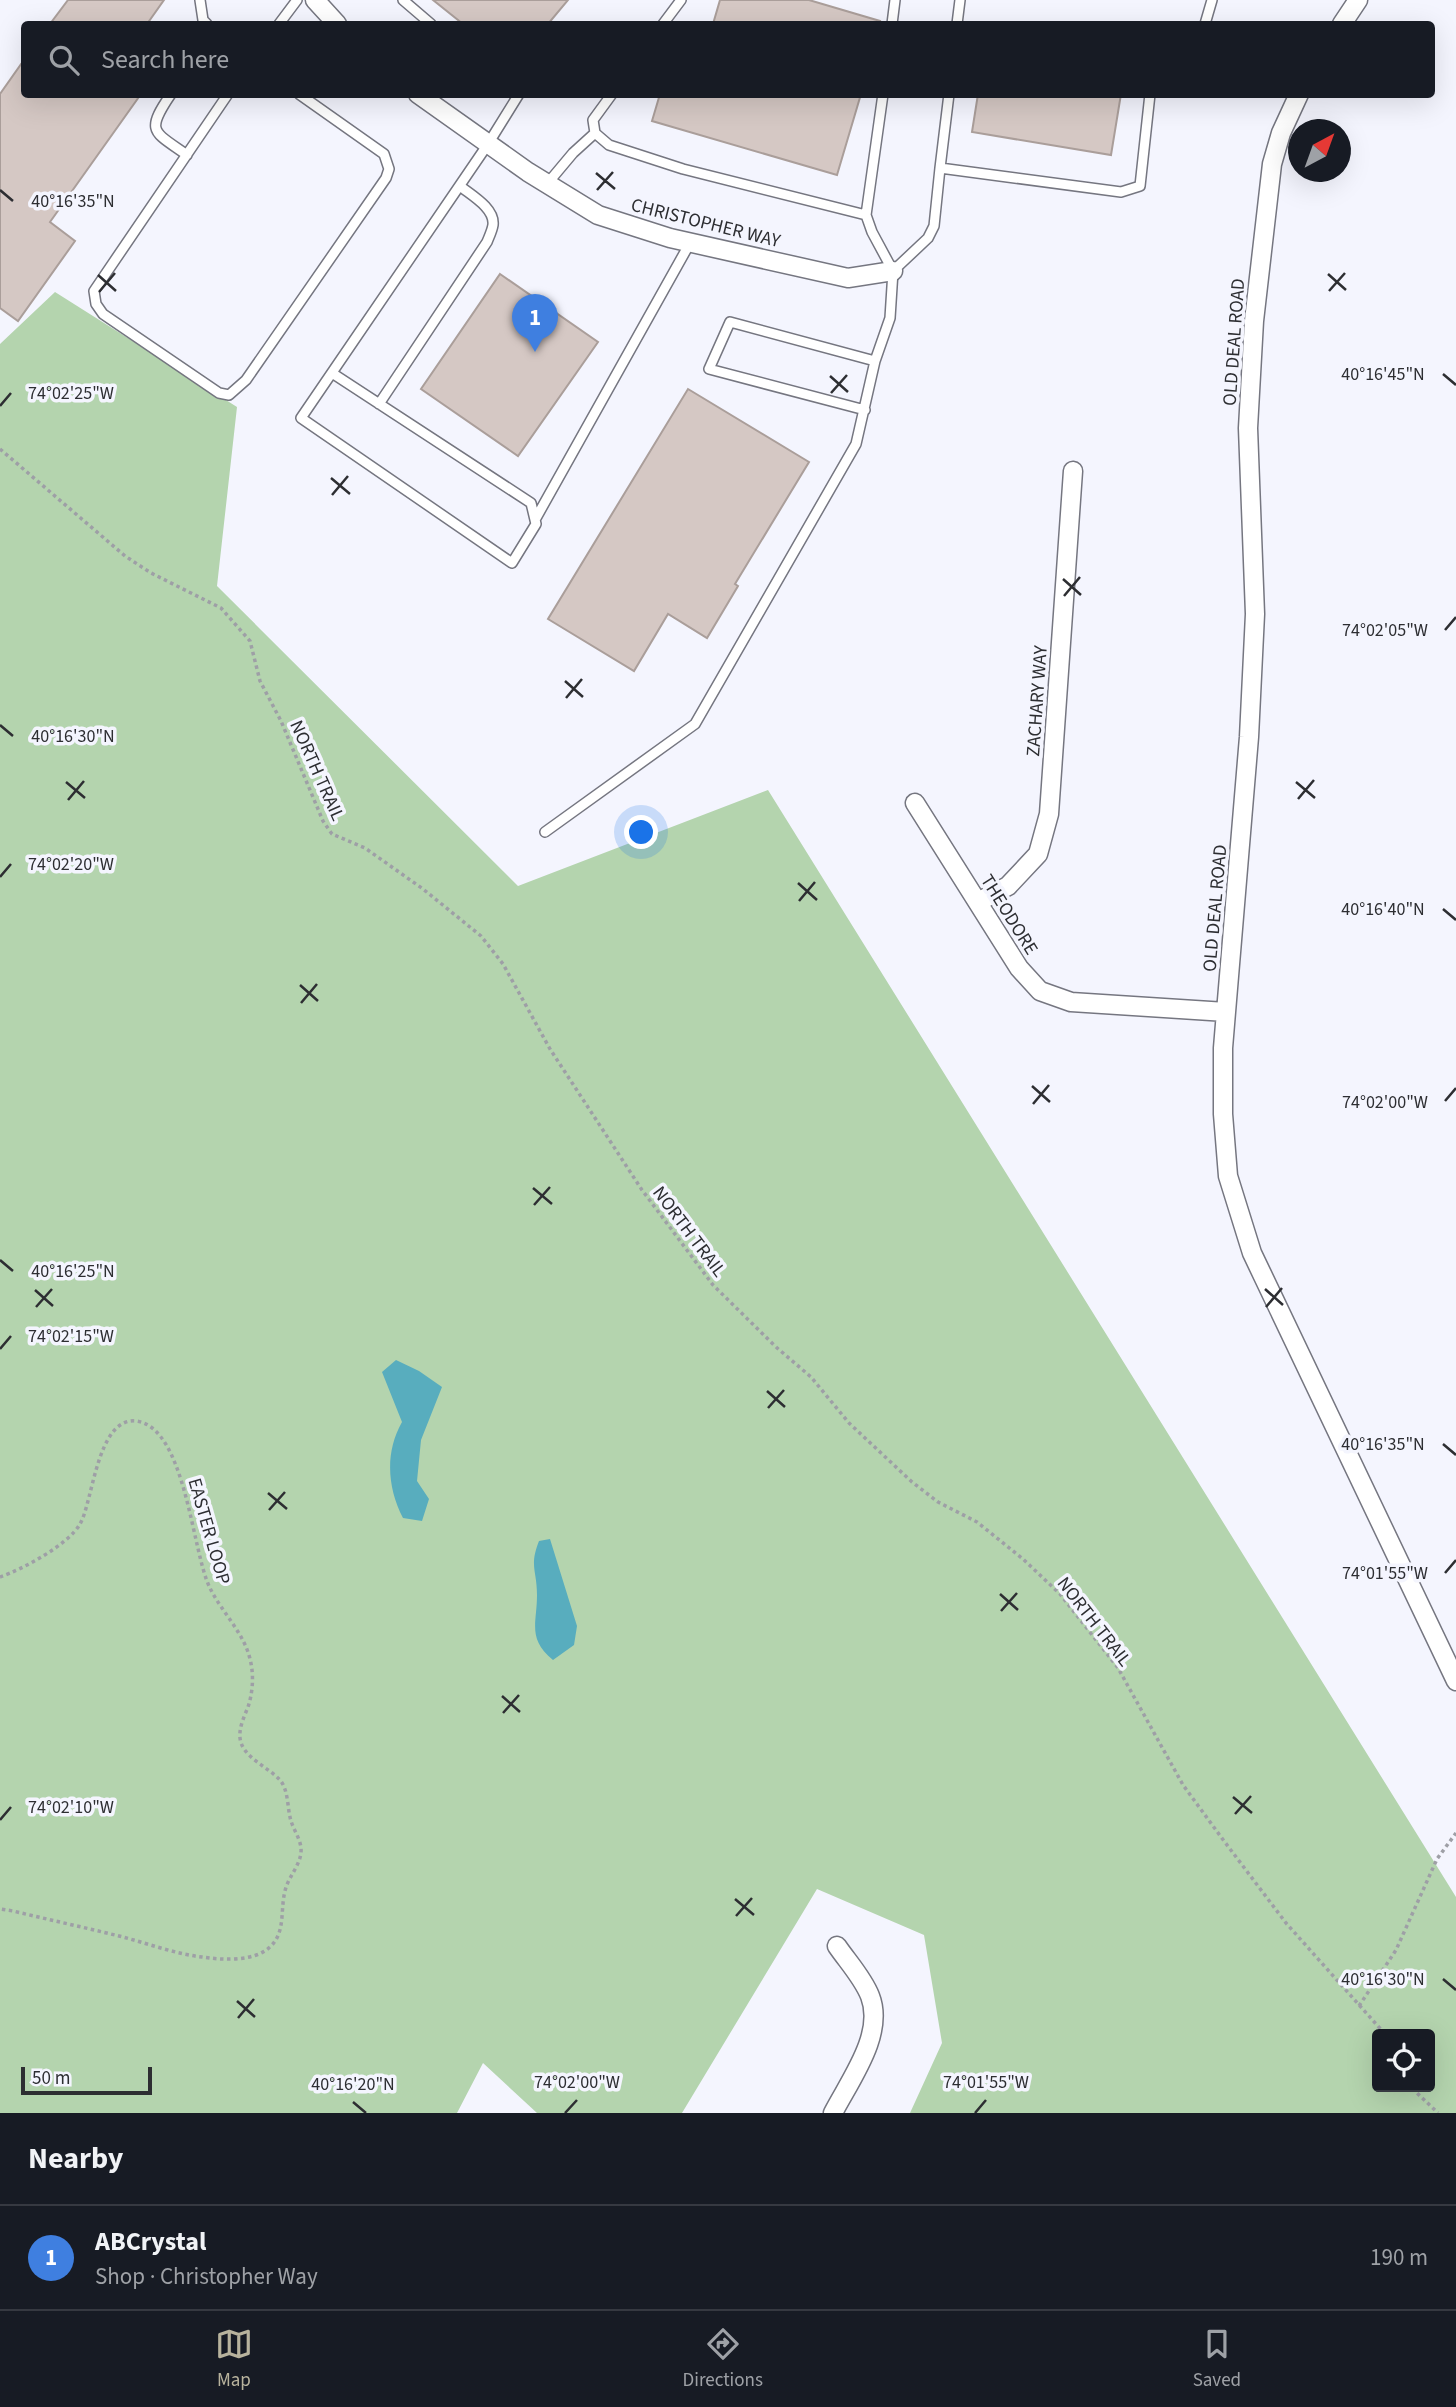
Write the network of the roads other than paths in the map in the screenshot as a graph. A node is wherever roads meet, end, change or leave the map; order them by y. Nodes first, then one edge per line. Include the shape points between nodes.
1 (200, 0) edge
2 (297, 0) edge
3 (315, 0) edge
4 (404, 0) edge
5 (681, 0) edge
6 (895, 0) edge
7 (960, 0) edge
8 (1212, 0) edge
9 (1358, 0) edge
10 (204, 21) edge
11 (280, 21) edge
12 (334, 21) edge
13 (428, 21) edge
14 (665, 21) edge
15 (892, 21) edge
16 (957, 21) edge
17 (1206, 21) edge
18 (1344, 21) edge
19 (168, 98) edge
20 (226, 98) edge
21 (305, 98) edge
22 (424, 98) edge
23 (517, 98) edge
24 (609, 98) edge
25 (882, 98) edge
26 (949, 98) edge
27 (1150, 98) edge
28 (1297, 98) edge
29 (595, 133) junction
30 (488, 144) junction
31 (187, 155) junction
32 (940, 168) junction
33 (547, 184) junction
34 (460, 186) junction
35 (866, 215) junction
36 (690, 243) junction
37 (893, 271) junction
38 (875, 362) junction
39 (332, 373) junction
40 (379, 404) junction
41 (865, 410) junction
42 (1073, 471) dead end
43 (536, 518) junction
44 (915, 803) dead end
45 (545, 832) dead end
46 (978, 902) junction
47 (1226, 1012) junction
48 (1456, 1681) edge
49 (837, 1946) dead end
50 (833, 2113) edge

1 - 10 lane
2 - 11 lane
3 - 12 street
4 - 13 lane
5 - 14 lane
6 - 15 lane
7 - 16 lane
8 - 17 lane
9 - 18 street
19 - 31 lane via 155,126 158,135
20 - 31 lane
21 - 31 lane via 384,154 389,169 246,380 229,395 219,393 103,314 96,303 94,291
22 - 30 street, CHRISTOPHER WAY
23 - 30 lane
24 - 29 lane via 593,120
25 - 35 lane
26 - 32 lane
27 - 32 lane via 1139,186 1132,190
28 - 47 street, OLD DEAL ROAD via 1272,164 1254,321 1248,428 1255,614
29 - 33 lane
29 - 35 lane via 609,145 683,169
30 - 33 street, CHRISTOPHER WAY
30 - 34 lane
32 - 37 lane via 934,226 928,238
33 - 36 street, CHRISTOPHER WAY via 598,215
34 - 39 lane
34 - 40 lane via 480,202 494,224 487,242
35 - 37 lane
36 - 37 street, CHRISTOPHER WAY via 848,278
36 - 43 lane
37 - 38 lane via 890,318
38 - 41 lane
38 - 41 lane via 730,322 709,369
39 - 40 lane
39 - 43 lane via 301,418 512,564
40 - 43 lane via 531,503
41 - 45 lane via 856,444 695,724
42 - 46 street, ZACHARY WAY via 1049,814 1038,853 1008,886
44 - 46 street, THEODORE
46 - 47 street, THEODORE via 1018,968 1040,991 1071,1002
47 - 48 street, OLD DEAL ROAD via 1223,1114 1228,1176 1238,1213 1252,1253
49 - 50 street via 866,1988 874,2015 868,2045

